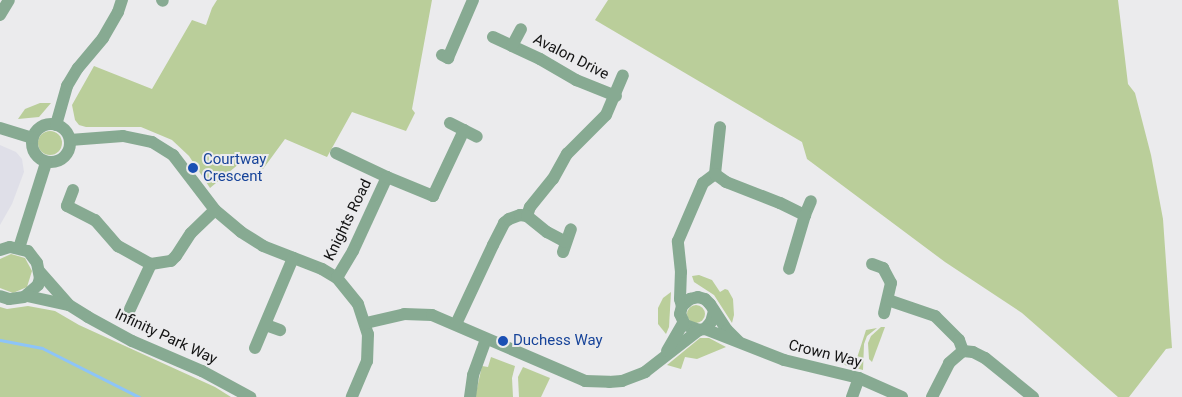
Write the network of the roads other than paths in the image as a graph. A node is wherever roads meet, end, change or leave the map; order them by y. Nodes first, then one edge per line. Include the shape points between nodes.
1 (9, 0) edge
2 (122, 0) edge
3 (473, 0) edge
4 (0, 15) edge
5 (521, 28) dead end
6 (493, 37) dead end
7 (512, 46) junction
8 (442, 55) dead end
9 (623, 75) dead end
10 (616, 96) junction
11 (450, 123) dead end
12 (56, 125) junction
13 (720, 127) dead end
14 (0, 128) edge
15 (464, 130) junction
16 (477, 137) dead end
17 (32, 138) junction
18 (70, 140) junction
19 (336, 153) dead end
20 (46, 162) junction
21 (715, 174) junction
22 (387, 177) junction
23 (73, 190) dead end
24 (811, 201) dead end
25 (216, 210) junction
26 (805, 215) junction
27 (527, 216) junction
28 (571, 228) dead end
29 (19, 248) junction
30 (0, 250) edge
31 (293, 258) junction
32 (151, 264) junction
33 (872, 264) dead end
34 (790, 269) dead end
35 (39, 271) junction
36 (681, 272) junction
37 (337, 278) junction
38 (0, 296) edge
39 (27, 296) junction
40 (698, 297) junction
41 (70, 305) junction
42 (682, 306) junction
43 (130, 309) dead end
44 (714, 311) junction
45 (366, 323) junction
46 (683, 323) junction
47 (456, 324) junction
48 (266, 325) junction
49 (280, 330) dead end
50 (702, 330) junction
51 (486, 340) junction
52 (739, 342) junction
53 (254, 348) dead end
54 (963, 351) junction
55 (665, 355) junction
56 (859, 378) junction
57 (250, 397) edge
58 (352, 397) edge
59 (470, 397) edge
60 (852, 397) edge
61 (902, 397) edge
62 (932, 397) edge
63 (1033, 397) edge

1 - 4 street
2 - 12 street via 103,38 67,86
3 - 8 street via 448,58
5 - 7 street, Avalon Drive
6 - 7 street, Avalon Drive
7 - 10 street, Avalon Drive via 576,80
9 - 10 street, Avalon Drive
10 - 27 street, Avalon Drive via 600,122 567,154
11 - 15 street
12 - 17 street via 39,128
12 - 18 street
13 - 21 street
14 - 17 street
15 - 16 street
15 - 22 street, Knights Road via 433,196
17 - 20 street via 35,156
18 - 20 street via 64,158
18 - 25 street via 123,136 152,142 173,155
19 - 22 street, Knights Road
20 - 29 street
21 - 26 street via 726,182
21 - 36 street, Crown Way via 702,183 681,230 677,250
22 - 37 street, Knights Road
23 - 32 street via 64,212 95,220 118,246
24 - 26 street
25 - 31 street via 251,239
25 - 32 street via 191,233 171,261
26 - 34 street
27 - 28 street via 564,247
27 - 47 street via 516,216 504,223
29 - 30 street
29 - 35 street, Infinity Park Way via 32,256
31 - 37 street
31 - 48 street
32 - 43 street
33 - 54 street via 883,268 891,283 886,306 935,316 959,340
35 - 39 street via 38,285
35 - 41 street, Infinity Park Way
36 - 40 street, Crown Way
36 - 42 street, Crown Way
37 - 45 street via 358,304
38 - 39 street, Infinity Park Way via 18,299
39 - 41 street, Infinity Park Way
40 - 42 street
40 - 44 street, Crown Way via 708,301
41 - 57 street, Infinity Park Way via 116,334 202,371
42 - 46 street, Crown Way
44 - 50 street via 712,322
44 - 52 street, Crown Way
45 - 47 street via 418,313
45 - 58 street via 367,361
46 - 50 street, Crown Way via 691,329
46 - 55 street
47 - 51 street
48 - 49 street
48 - 53 street
50 - 52 street, Crown Way
50 - 55 street
51 - 55 street via 585,381 595,382 622,381 650,368
51 - 59 street via 472,375
52 - 56 street, Crown Way via 784,360
54 - 62 street via 949,364
54 - 63 street via 985,358
56 - 60 street
56 - 61 street, Crown Way

